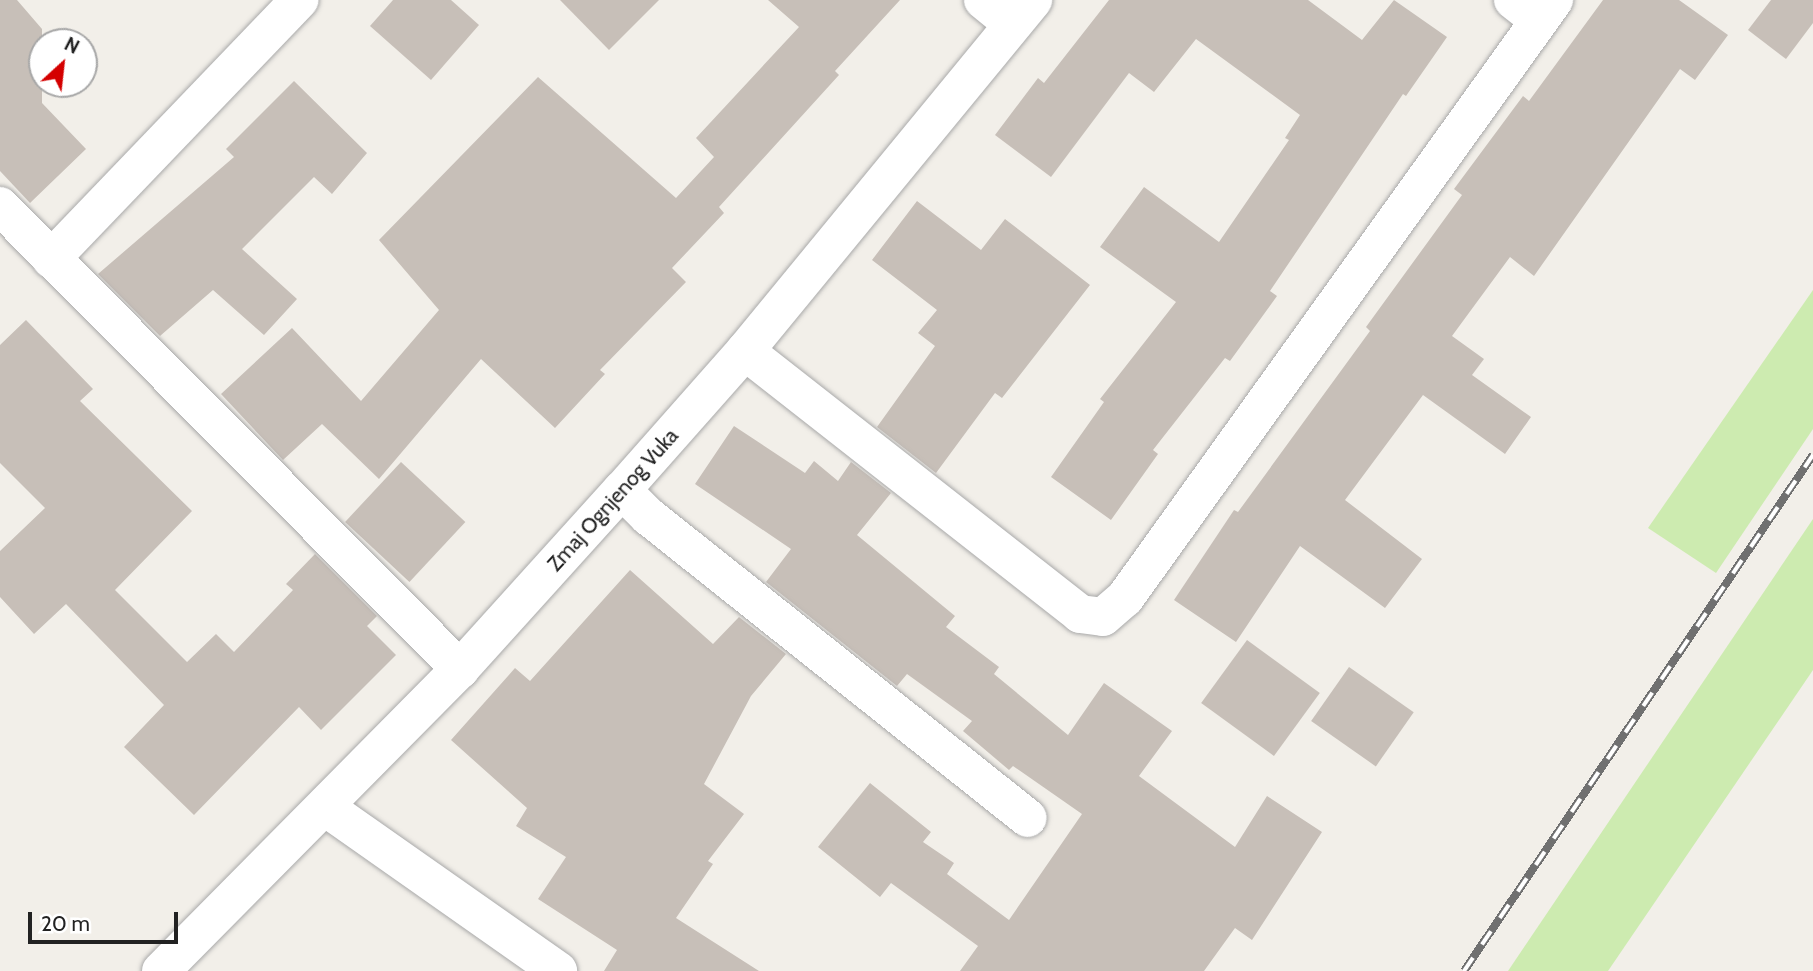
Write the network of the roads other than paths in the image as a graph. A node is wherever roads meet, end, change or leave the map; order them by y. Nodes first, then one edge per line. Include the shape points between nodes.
1 (299, 0) edge
2 (983, 0) edge
3 (1535, 7) edge
4 (1023, 12) edge
5 (0, 206) edge
6 (51, 260) junction
7 (745, 351) junction
8 (622, 490) junction
9 (460, 669) junction
10 (326, 807) junction
11 (1027, 818) dead end
12 (161, 971) edge
13 (558, 971) edge

1 - 6 street
2 - 4 street
3 - 7 street via 1125,598 1103,617 1080,614
4 - 7 street, Zmaj Ognjenog Vuka
5 - 6 street
6 - 9 street
7 - 8 street, Zmaj Ognjenog Vuka
8 - 9 street, Zmaj Ognjenog Vuka
8 - 11 street via 648,516
9 - 10 street, Zmaj Ognjenog Vuka
10 - 12 street, Zmaj Ognjenog Vuka
10 - 13 street

